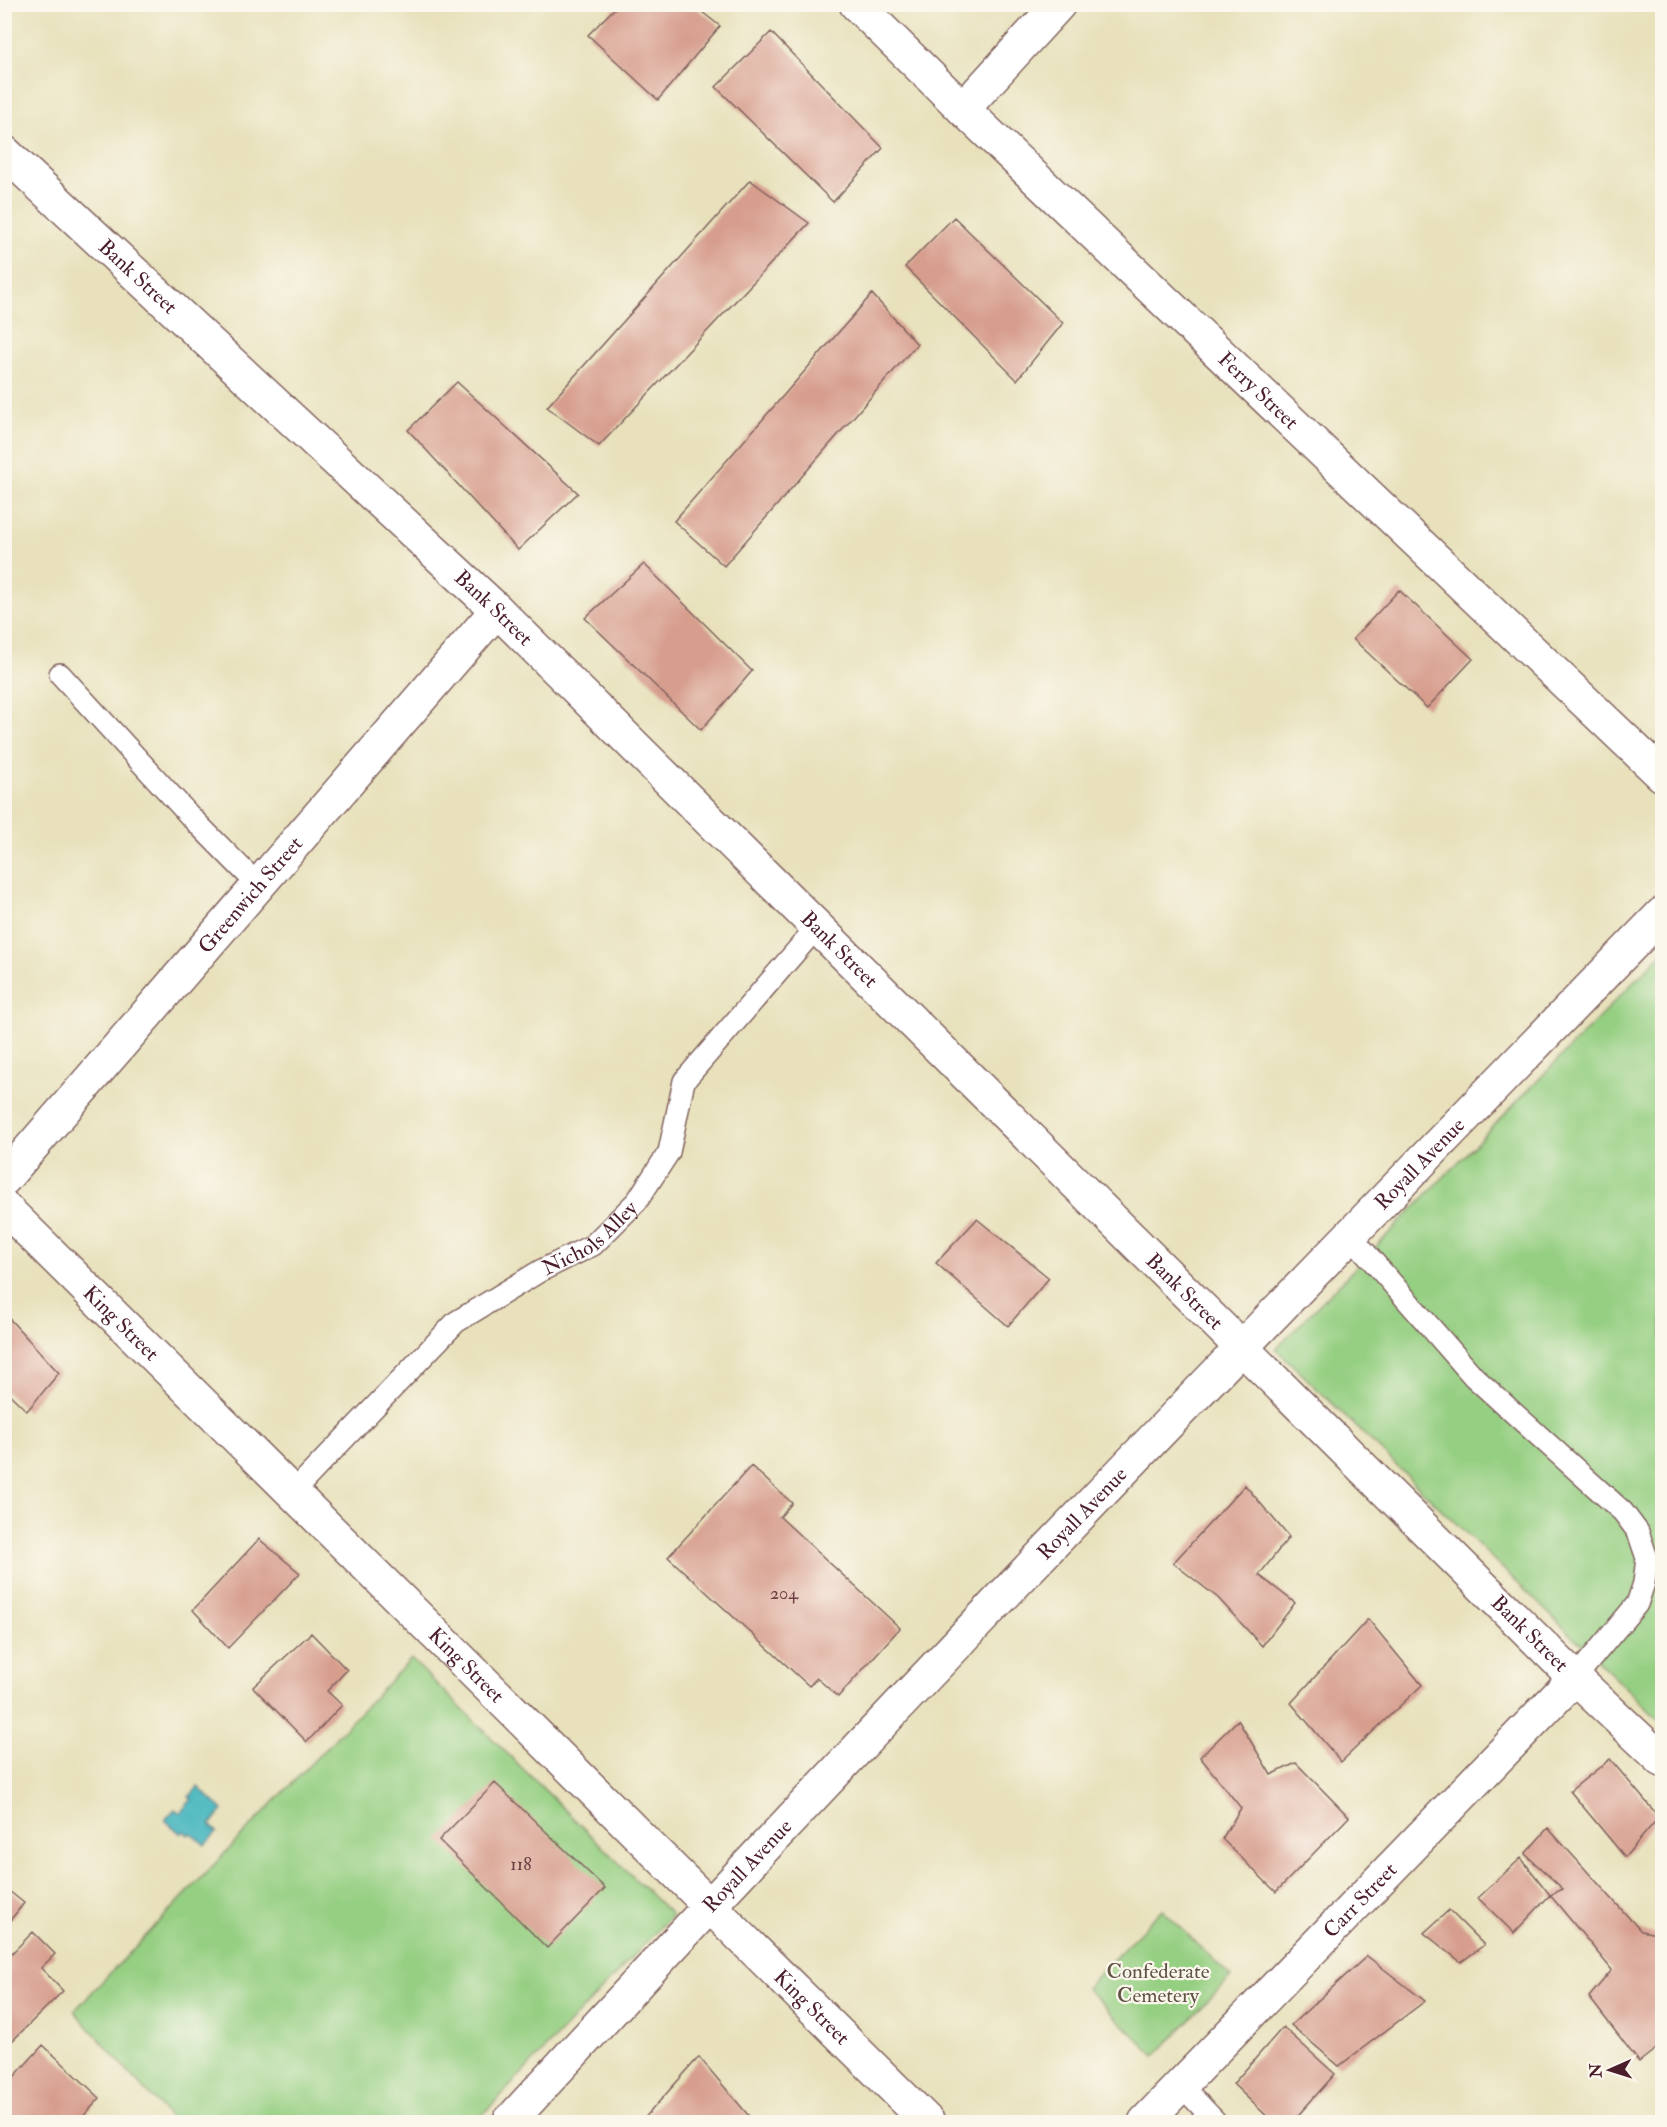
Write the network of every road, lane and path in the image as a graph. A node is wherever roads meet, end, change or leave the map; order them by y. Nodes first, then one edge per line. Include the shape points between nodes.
1 (856, 4) edge
2 (1059, 4) edge
3 (963, 109) junction
4 (4, 152) edge
5 (498, 610) junction
6 (60, 674) dead end
7 (1662, 775) edge
8 (259, 886) junction
9 (1662, 914) edge
10 (817, 927) junction
11 (4, 1179) edge
12 (4, 1207) edge
13 (1350, 1235) junction
14 (1241, 1347) junction
15 (293, 1492) junction
16 (1575, 1678) junction
17 (1662, 1760) edge
18 (708, 1905) junction
19 (1181, 2085) junction
20 (509, 2122) edge
21 (927, 2122) edge
22 (1145, 2122) edge
23 (1216, 2122) edge

1 - 3 street, Ferry Street
2 - 3 street
3 - 7 street, Ferry Street
4 - 5 street, Bank Street
5 - 8 street, Greenwich Street
5 - 10 street, Bank Street
6 - 8 lane
8 - 11 street, Greenwich Street
9 - 13 street, Royall Avenue
10 - 14 street, Bank Street
10 - 15 lane, Nichols Alley via 684,1081 669,1152 637,1200 593,1245 540,1271 456,1322
12 - 15 street, King Street
13 - 14 street, Royall Avenue
13 - 16 lane via 1474,1377 1623,1512 1638,1532 1647,1558 1637,1604
14 - 16 street, Bank Street
14 - 18 street, Royall Avenue
15 - 18 street, King Street
16 - 17 street, Bank Street
16 - 19 street, Carr Street
18 - 20 street, Royall Avenue
18 - 21 street, King Street
19 - 22 street, Carr Street
19 - 23 lane

